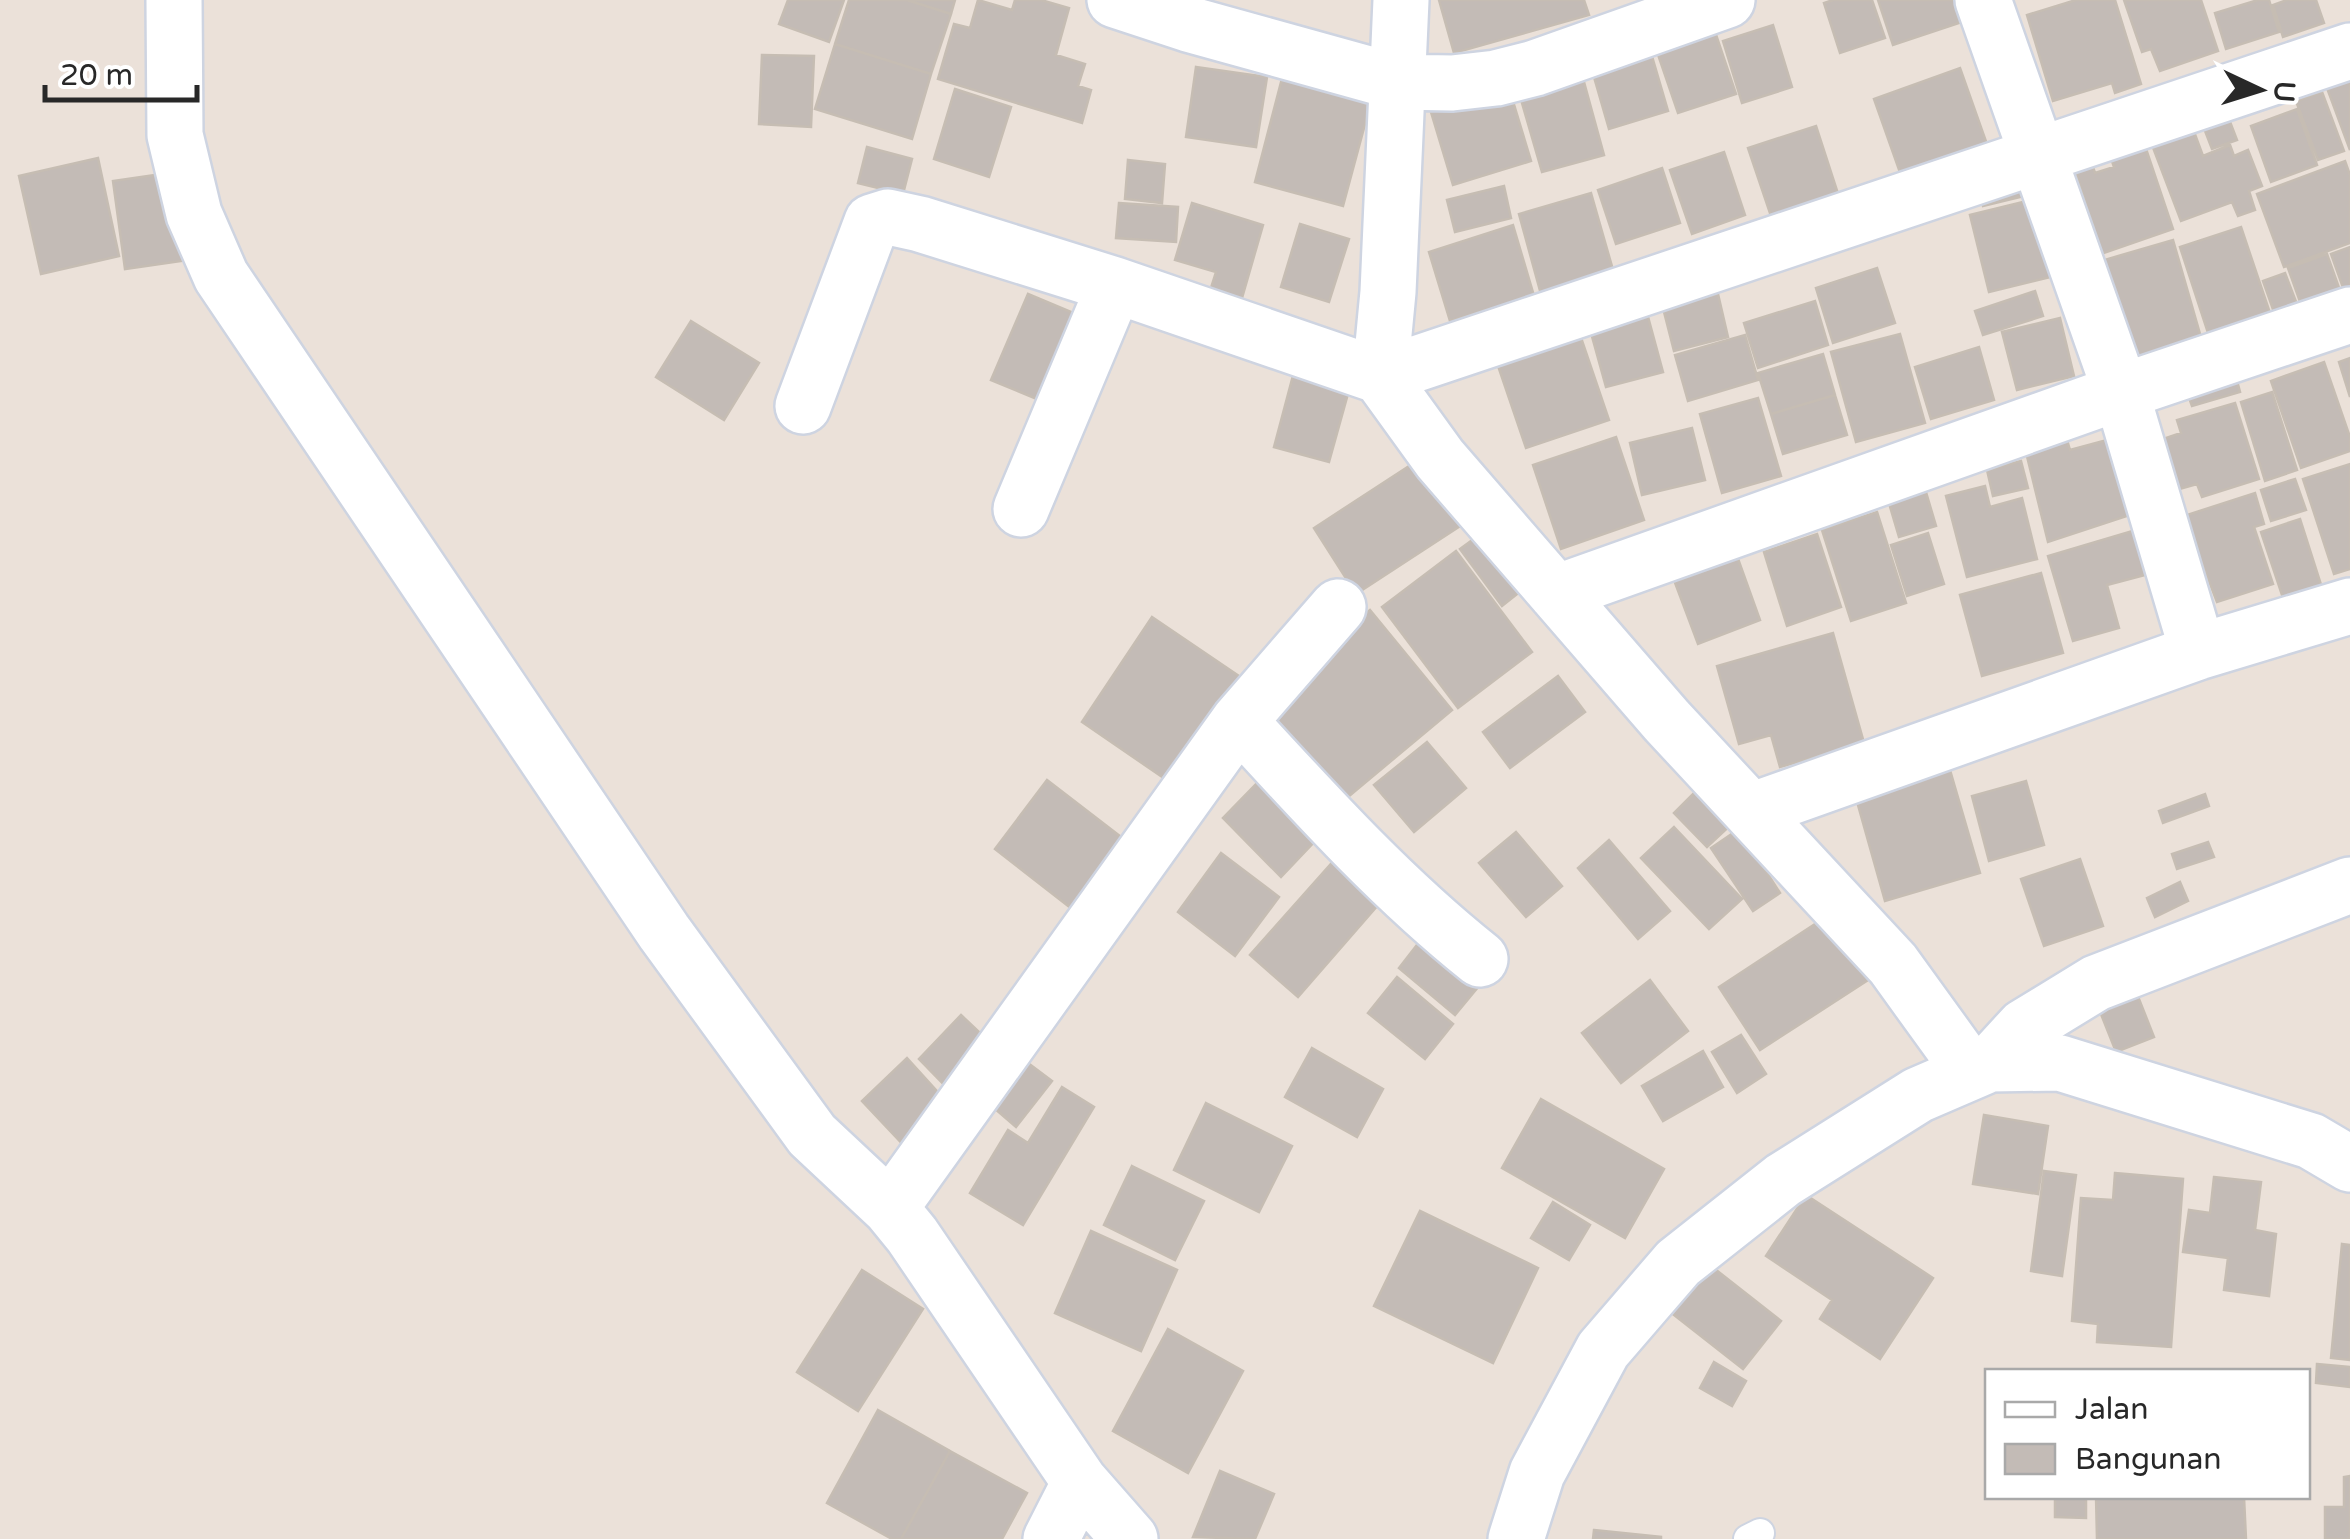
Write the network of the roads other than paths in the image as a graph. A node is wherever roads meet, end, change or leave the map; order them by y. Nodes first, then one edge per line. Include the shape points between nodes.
1 (174, 0) edge
2 (1115, 0) edge
3 (1401, 0) edge
4 (1983, 0) edge
5 (1724, 1) edge
6 (1189, 12) edge
7 (2350, 51) edge
8 (1397, 82) junction
9 (2038, 158) junction
10 (1115, 285) junction
11 (2350, 315) edge
12 (1380, 376) junction
13 (2121, 392) junction
14 (803, 406) dead end
15 (1021, 510) dead end
16 (1556, 593) junction
17 (2350, 606) edge
18 (1338, 607) dead end
19 (2198, 652) junction
20 (1239, 721) junction
21 (1750, 810) junction
22 (2350, 885) edge
23 (1480, 959) dead end
24 (1980, 1068) junction
25 (2350, 1164) edge
26 (890, 1208) junction
27 (1080, 1482) junction
28 (1051, 1539) edge
29 (1130, 1539) edge
30 (1516, 1539) edge

1 - 26 street via 175,135 194,214 221,276 675,948 812,1134
2 - 6 street
3 - 8 street
4 - 9 street
5 - 8 street via 1496,78
6 - 8 street
7 - 9 street
8 - 12 street
9 - 12 street
9 - 13 street
10 - 12 street
10 - 14 street via 920,224 888,217 872,222
10 - 15 street
11 - 13 street
12 - 16 street via 1440,458
13 - 16 street
13 - 19 street
16 - 21 street
17 - 19 street
18 - 20 street
19 - 21 street
20 - 23 street via 1344,836
20 - 26 street
21 - 24 street via 1894,964
22 - 24 street via 2096,983 2024,1028
24 - 25 street via 2060,1063 2311,1141
24 - 30 street via 1918,1095 1784,1180 1678,1263 1603,1350 1537,1473
26 - 27 street
27 - 28 street
27 - 29 street

